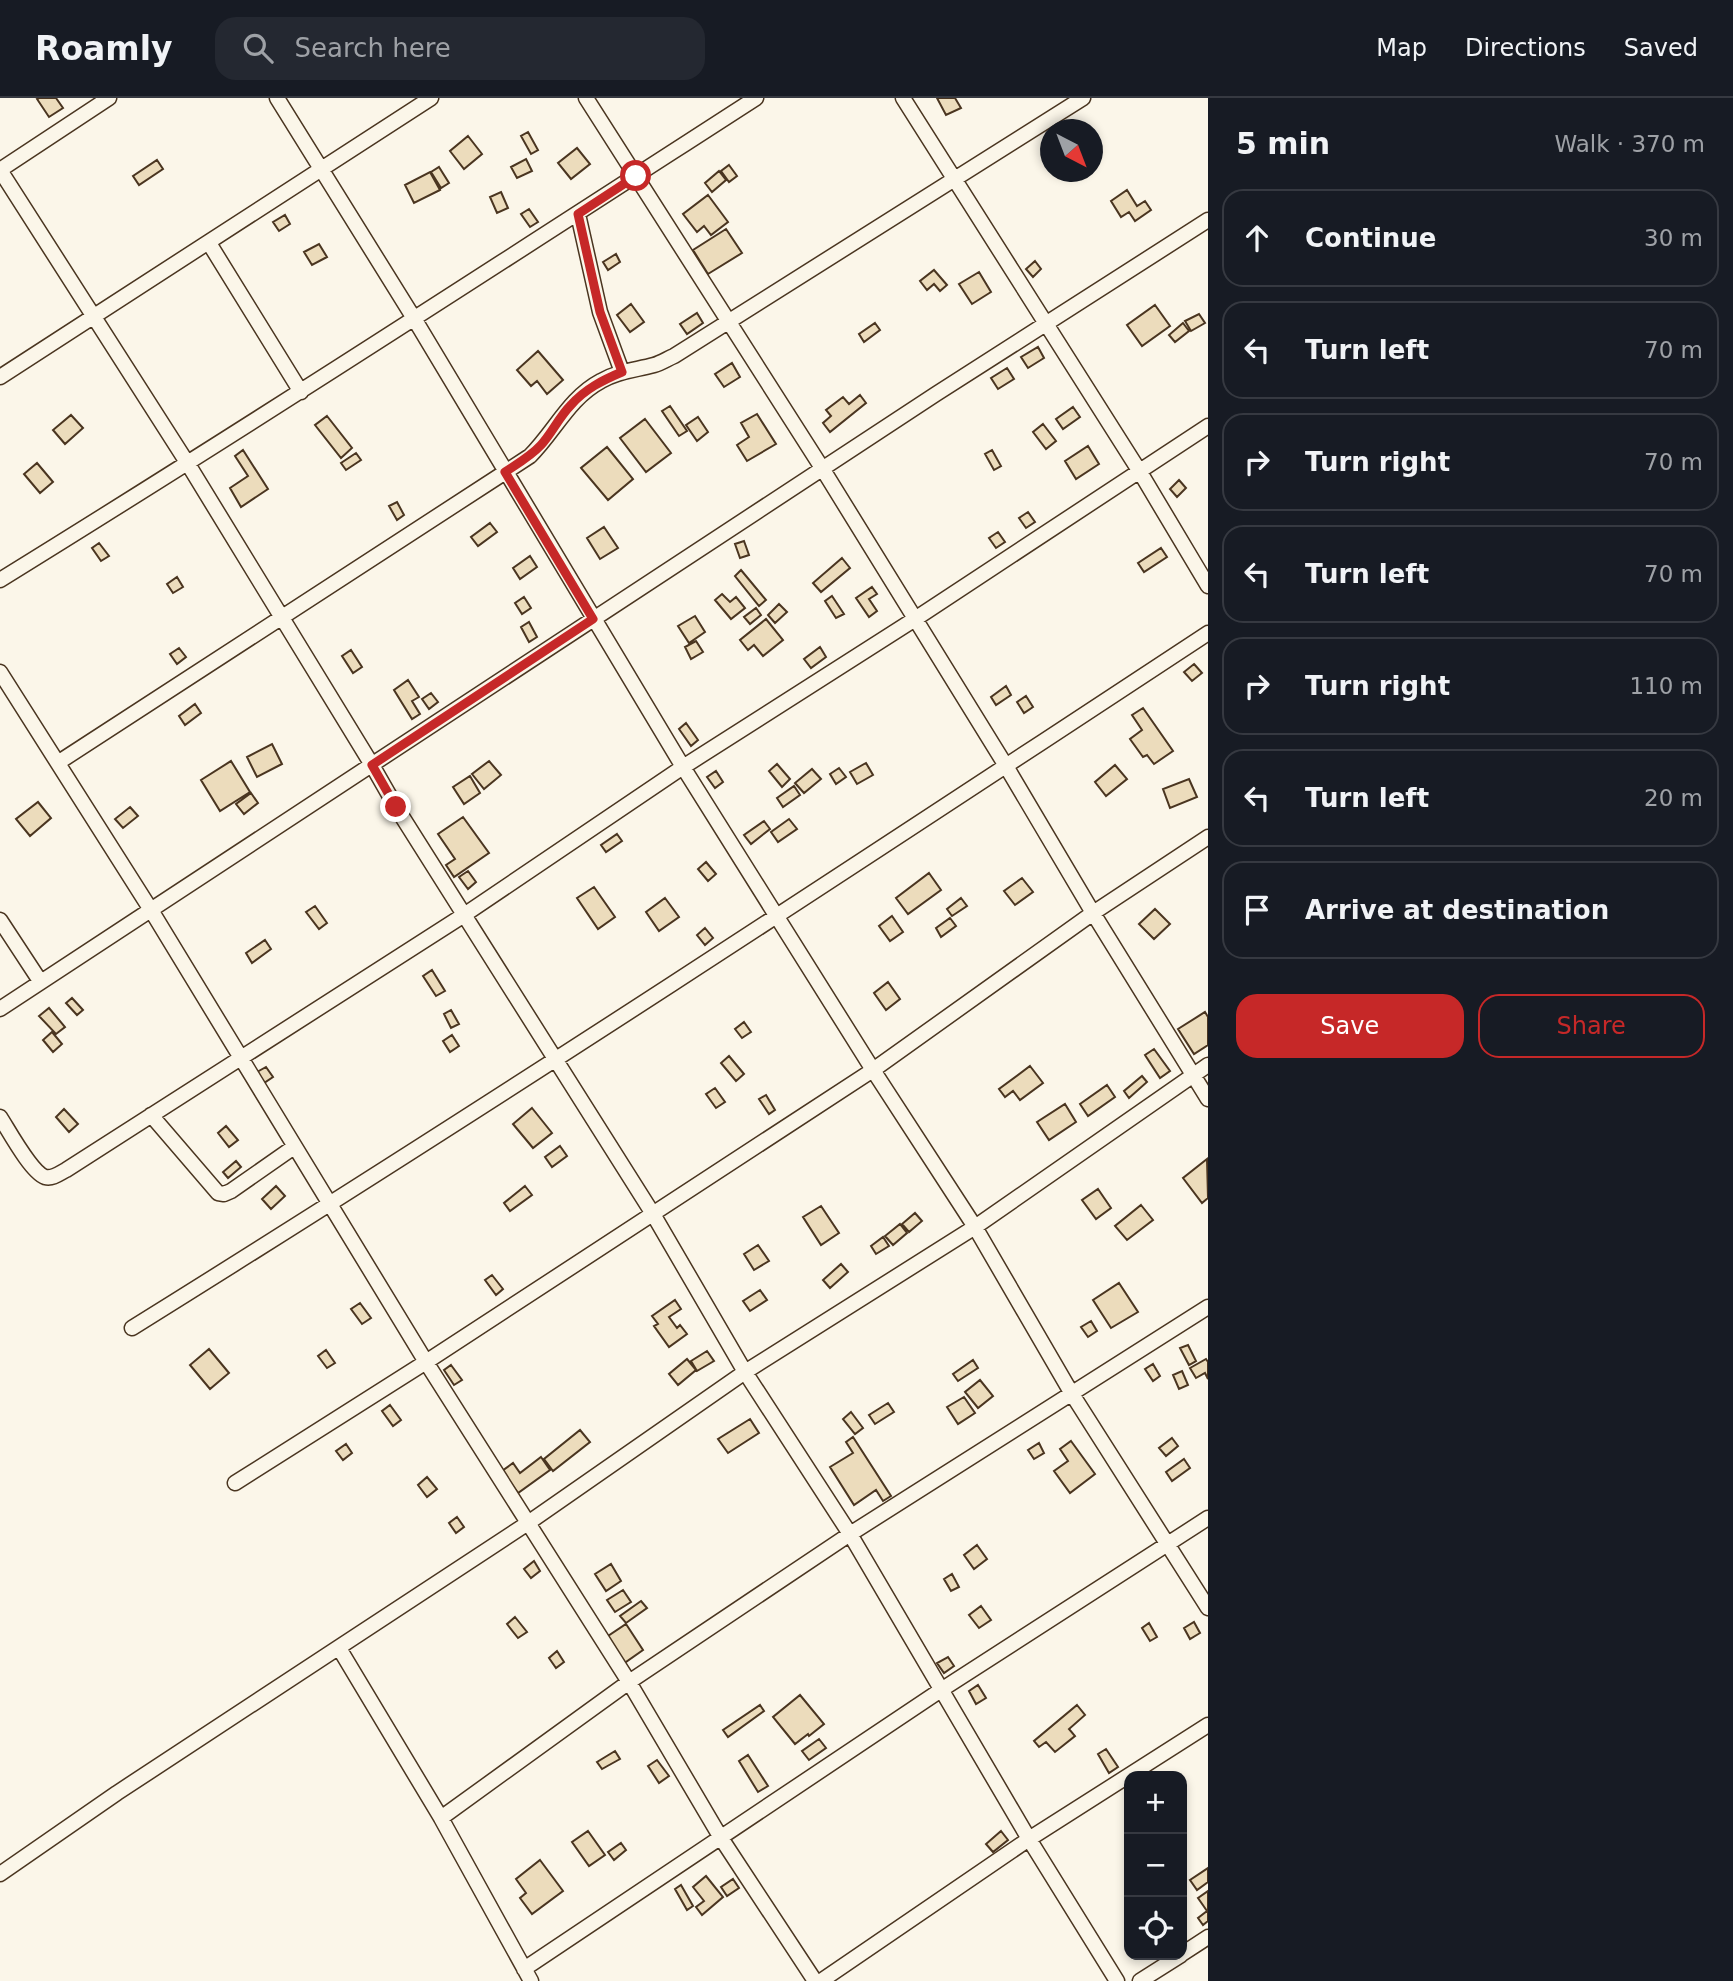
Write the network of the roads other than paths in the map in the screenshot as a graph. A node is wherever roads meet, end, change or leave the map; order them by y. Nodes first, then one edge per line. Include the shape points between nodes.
1 (109, 98) edge
2 (277, 98) edge
3 (431, 98) edge
4 (586, 98) edge
5 (756, 98) edge
6 (903, 98) edge
7 (1083, 98) edge
8 (321, 168) junction
9 (636, 176) junction
10 (955, 179) junction
11 (578, 214) junction
12 (1208, 220) edge
13 (209, 243) junction
14 (94, 318) junction
15 (415, 320) junction
16 (730, 322) junction
17 (1046, 325) junction
18 (622, 372) junction
19 (0, 377) edge
20 (301, 392) junction
21 (1208, 426) edge
22 (188, 464) junction
23 (822, 468) junction
24 (505, 472) junction
25 (1140, 472) junction
26 (0, 580) edge
27 (1208, 586) edge
28 (282, 618) junction
29 (593, 619) junction
30 (915, 619) junction
31 (1208, 633) edge
32 (0, 672) edge
33 (59, 762) junction
34 (372, 765) junction
35 (1006, 766) junction
36 (683, 768) junction
37 (1208, 837) edge
38 (152, 910) junction
39 (1093, 913) junction
40 (464, 915) junction
41 (777, 916) junction
42 (0, 920) edge
43 (40, 981) junction
44 (0, 1009) edge
45 (240, 1059) junction
46 (555, 1060) junction
47 (1208, 1065) edge
48 (873, 1070) junction
49 (1193, 1074) junction
50 (1208, 1098) edge
51 (152, 1115) junction
52 (0, 1117) edge
53 (294, 1147) junction
54 (330, 1205) junction
55 (653, 1214) junction
56 (975, 1227) junction
57 (1208, 1307) edge
58 (132, 1328) dead end
59 (426, 1362) junction
60 (745, 1372) junction
61 (1072, 1394) junction
62 (235, 1483) dead end
63 (1208, 1518) edge
64 (528, 1522) junction
65 (850, 1534) junction
66 (1168, 1544) junction
67 (1208, 1608) edge
68 (339, 1648) junction
69 (629, 1682) junction
70 (941, 1690) junction
71 (1208, 1725) edge
72 (441, 1818) junction
73 (721, 1838) junction
74 (1029, 1839) junction
75 (0, 1874) edge
76 (1208, 1937) edge
77 (1187, 1950) edge
78 (1172, 1960) edge
79 (528, 1975) edge
80 (815, 1981) edge
81 (821, 1981) edge
82 (1117, 1981) edge
83 (1140, 1981) edge

1 - 14 street via 0,170
2 - 8 street
3 - 8 street
4 - 9 street
5 - 9 street
6 - 10 street
7 - 10 street
8 - 13 street
8 - 15 street
9 - 11 street
9 - 16 street
10 - 16 street
10 - 17 street
11 - 15 street
11 - 18 street via 600,312
12 - 17 street
13 - 14 street
13 - 20 street
14 - 19 street
14 - 22 street
15 - 20 street
15 - 24 street
16 - 18 street via 656,365
16 - 23 street
17 - 23 street
17 - 25 street
18 - 24 street via 585,392 530,456
20 - 22 street
21 - 25 street
22 - 26 street
22 - 28 street
23 - 29 street
23 - 30 street
24 - 28 street
24 - 29 street
25 - 27 street
25 - 30 street
28 - 33 street
28 - 34 street
29 - 34 street
29 - 36 street
30 - 35 street
30 - 36 street
31 - 35 street
32 - 33 street
33 - 38 street
34 - 38 street
34 - 40 street
35 - 39 street
35 - 41 street
36 - 40 street
36 - 41 street
37 - 39 street
38 - 43 street
38 - 45 street
39 - 48 street
39 - 49 street
40 - 45 street
40 - 46 street
41 - 46 street
41 - 48 street
42 - 43 street
43 - 44 street
45 - 51 street
45 - 53 street
46 - 54 street
46 - 55 street
47 - 49 street
48 - 55 street
48 - 56 street
49 - 50 street
49 - 56 street
51 - 52 street via 52,1178 35,1170
51 - 53 street via 218,1193 231,1191
53 - 54 street
54 - 58 street
54 - 59 street
55 - 59 street
55 - 60 street
56 - 60 street
56 - 61 street
57 - 61 street
59 - 62 street
59 - 64 street
60 - 64 street
60 - 65 street
61 - 65 street
61 - 66 street
63 - 66 street
64 - 68 street
64 - 69 street
65 - 69 street
65 - 70 street
66 - 67 street
66 - 70 street
68 - 72 street
68 - 75 street
69 - 72 street
69 - 73 street
70 - 73 street
70 - 74 street
71 - 74 street
72 - 79 street
73 - 79 street
73 - 80 street
74 - 81 street
74 - 82 street
76 - 77 street
78 - 83 street

